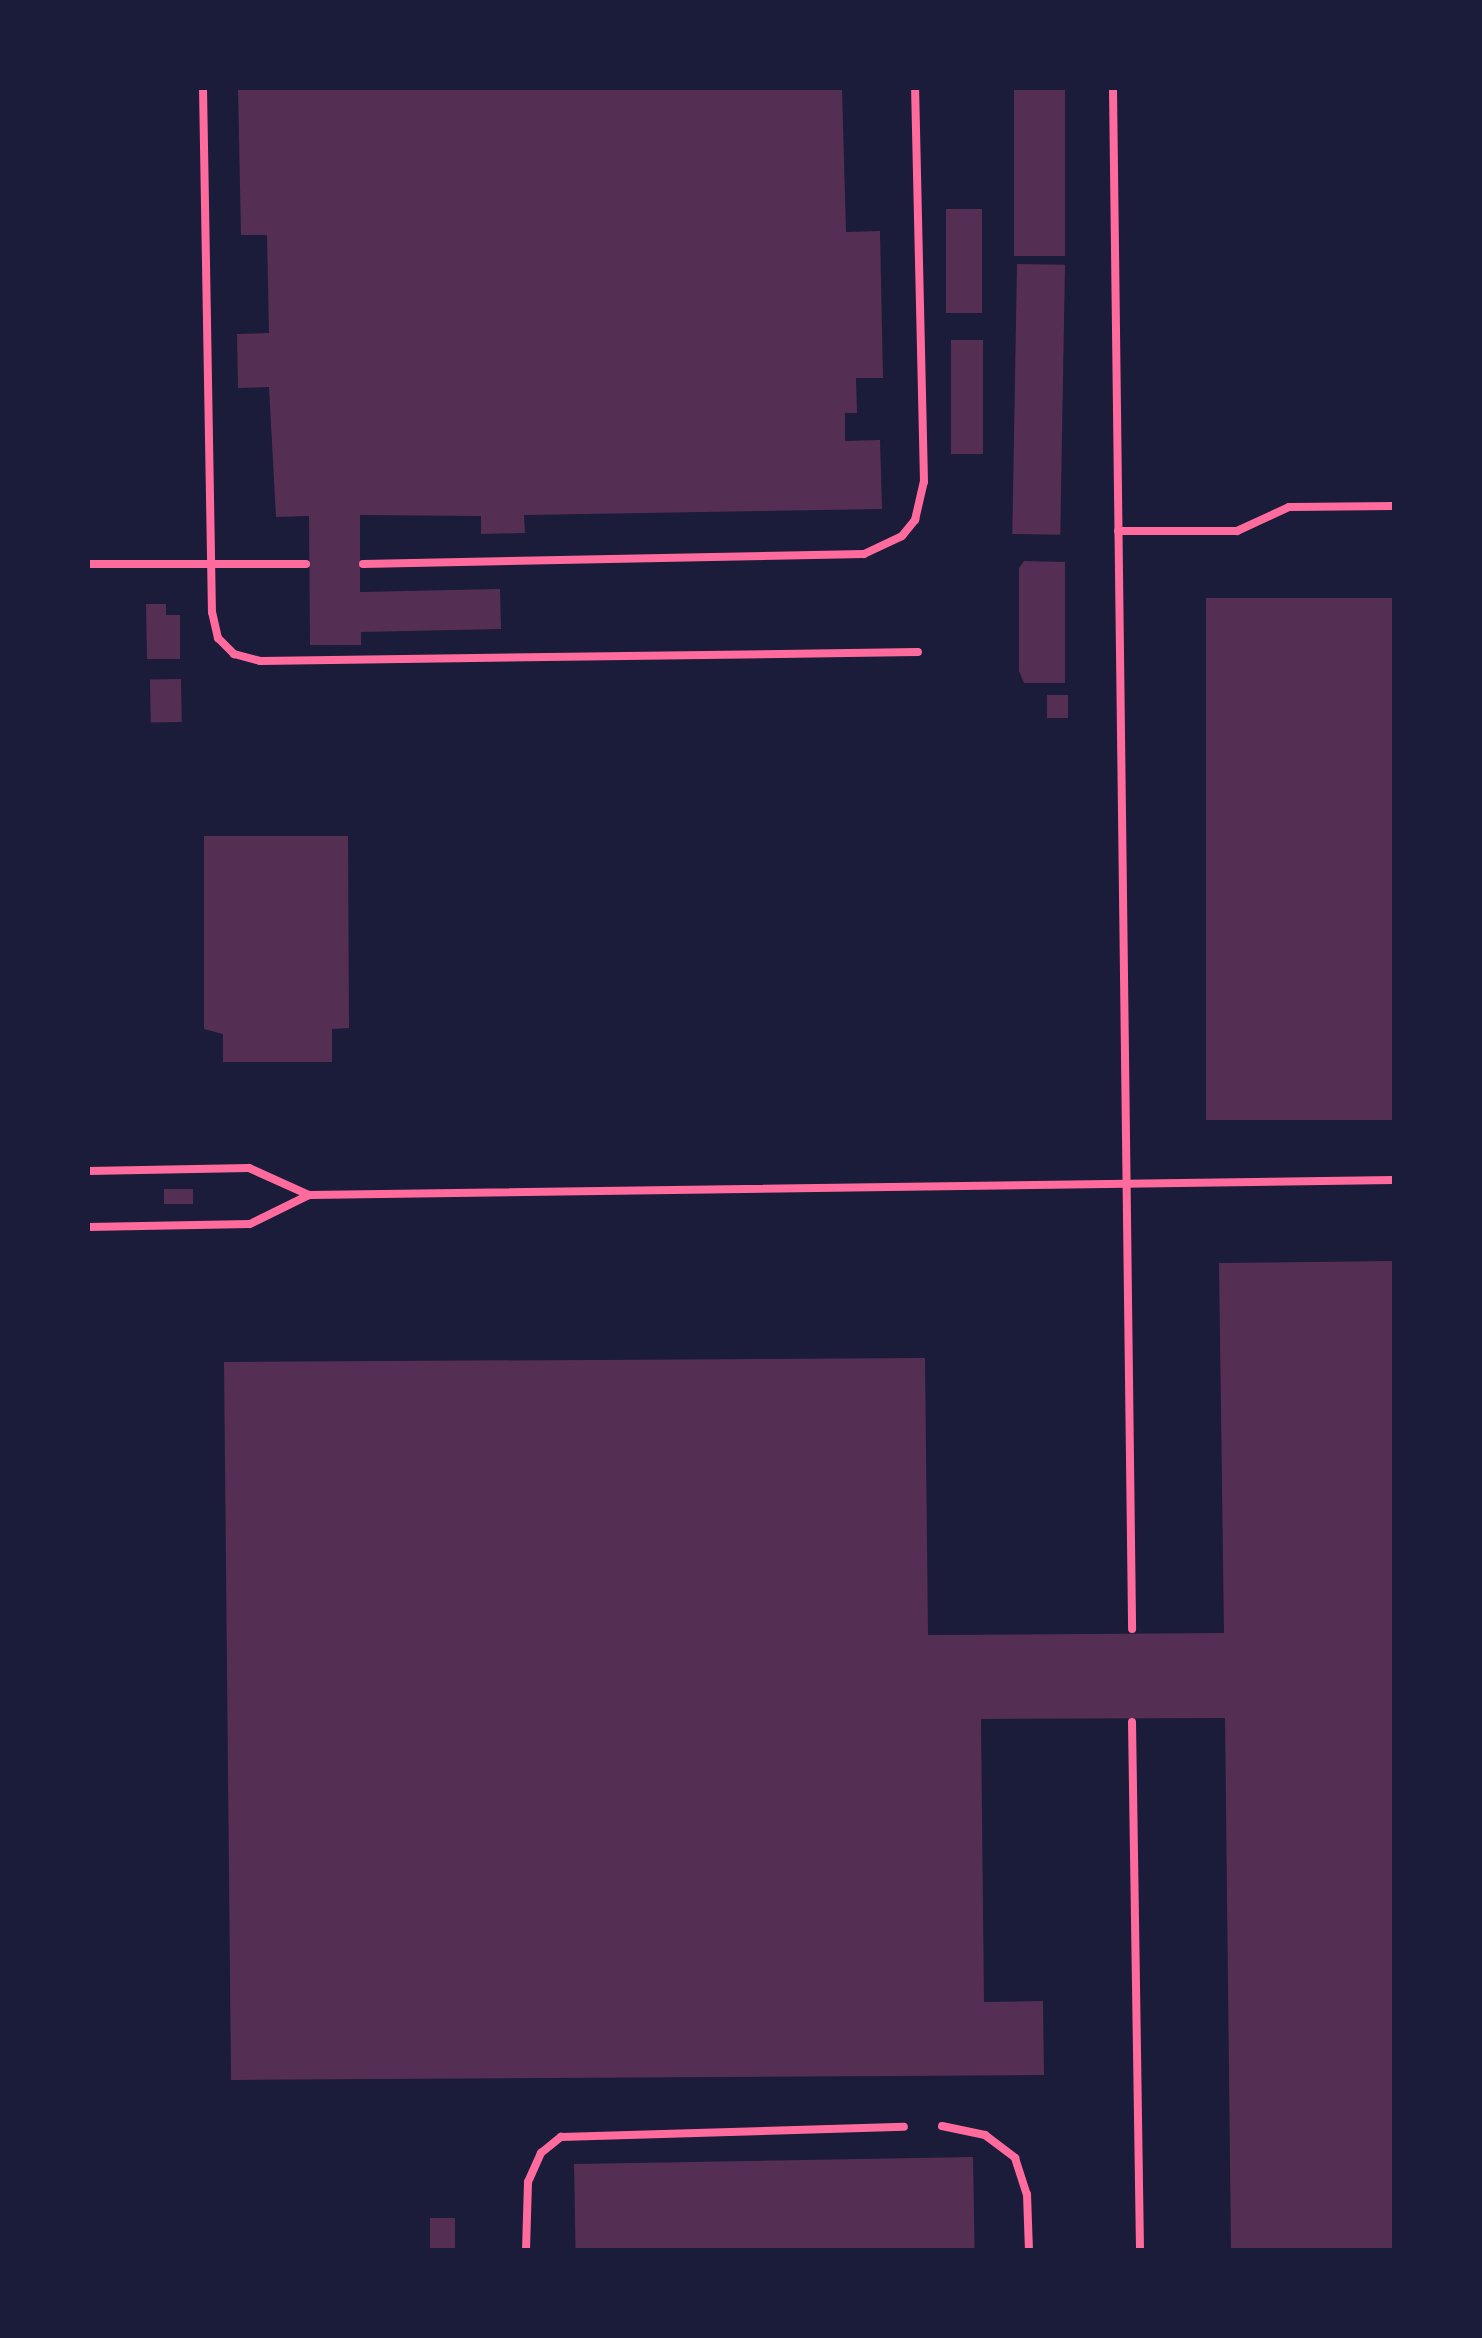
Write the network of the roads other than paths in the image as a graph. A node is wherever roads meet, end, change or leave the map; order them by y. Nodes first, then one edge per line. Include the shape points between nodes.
1 (203, 88) edge
2 (915, 88) edge
3 (1114, 88) edge
4 (1394, 506) edge
5 (1118, 531) junction
6 (212, 563) junction
7 (88, 564) edge
8 (306, 564) dead end
9 (363, 564) dead end
10 (918, 652) dead end
11 (88, 1172) edge
12 (1394, 1180) edge
13 (1125, 1184) junction
14 (309, 1195) junction
15 (88, 1227) edge
16 (1132, 1629) dead end
17 (1132, 1722) dead end
18 (904, 2126) dead end
19 (942, 2126) dead end
20 (526, 2250) edge
21 (1029, 2250) edge
22 (1140, 2250) edge

1 - 6 lane
2 - 9 lane via 924,482 915,520 902,536 864,554
3 - 5 lane
4 - 5 lane via 1289,508 1237,531
5 - 13 lane
6 - 7 lane
6 - 8 lane
6 - 10 lane via 218,638 234,654 260,661
11 - 14 lane via 249,1168
12 - 13 lane
13 - 14 lane
13 - 16 lane
14 - 15 lane via 250,1224
17 - 22 lane
18 - 20 lane via 562,2137 542,2152 528,2182
19 - 21 lane via 985,2135 1015,2158 1027,2194

